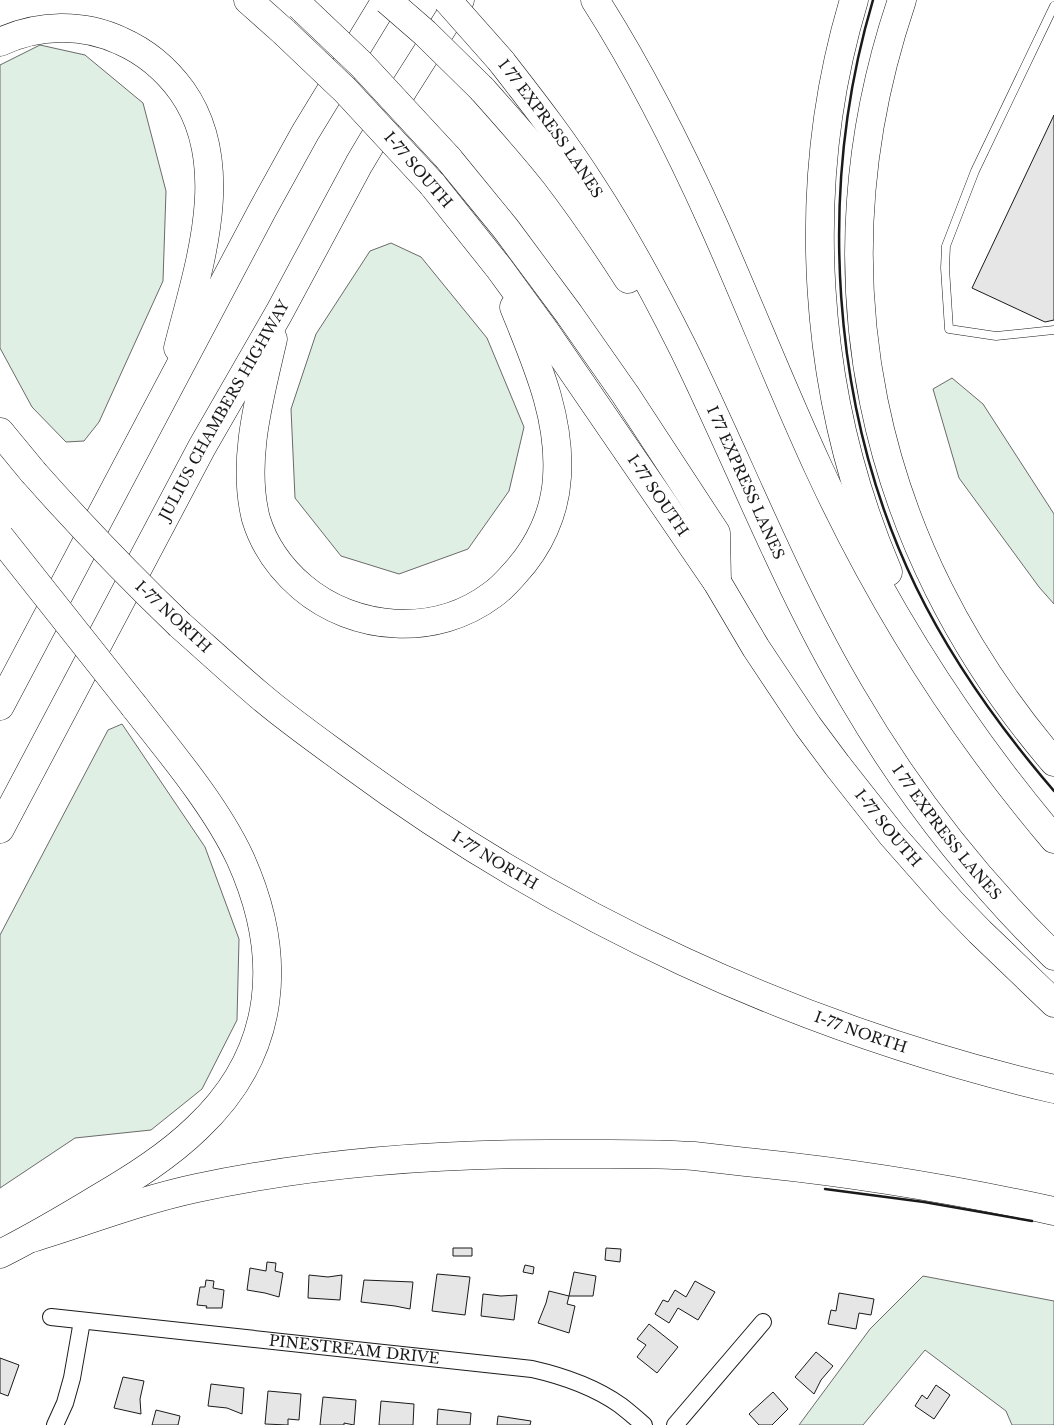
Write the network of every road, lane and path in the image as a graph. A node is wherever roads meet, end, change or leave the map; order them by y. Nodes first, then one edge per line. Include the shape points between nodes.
1 (248, 0) edge
2 (386, 0) edge
3 (446, 0) edge
4 (460, 0) edge
5 (595, 0) edge
6 (854, 0) edge
7 (902, 0) edge
8 (918, 0) edge
9 (297, 3) edge
10 (1054, 6) edge
11 (0, 42) edge
12 (874, 103) junction
13 (499, 268) junction
14 (279, 313) junction
15 (1054, 330) edge
16 (169, 386) junction
17 (706, 396) junction
18 (0, 432) edge
19 (0, 536) edge
20 (717, 582) junction
21 (950, 702) junction
22 (0, 706) edge
23 (1054, 762) edge
24 (0, 829) edge
25 (1054, 838) edge
26 (1054, 956) edge
27 (1054, 1003) edge
28 (1054, 1090) edge
29 (1054, 1211) edge
30 (32, 1238) junction
31 (0, 1254) edge
32 (51, 1317) dead end
33 (82, 1321) junction
34 (763, 1322) dead end
35 (55, 1425) edge
36 (644, 1425) edge
37 (675, 1425) edge

1 - 13 highway, I-77 SOUTH, bridge via 345,90 432,184
2 - 16 highway via 305,133
2 - 17 highway, bridge via 482,89 532,145 576,202
3 - 17 highway, I 77 EXPRESS LANES, bridge via 501,61 570,153 617,225 662,306
4 - 14 highway, JULIUS CHAMBERS HIGHWAY via 359,164
5 - 21 highway via 671,135 819,469 864,560
6 - 21 highway via 834,85 824,165 820,251 830,367 846,448 868,519 897,595
7 - 12 highway
8 - 12 highway
9 - 20 highway, bridge via 361,64 448,158 538,271 625,394 716,533
10 - 15 lane via 975,172 946,246 945,268 949,329 996,336
11 - 16 highway via 23,33 60,28 112,36 161,67 175,81 196,114 209,173 207,218 204,243
12 - 23 highway via 862,182 859,259 868,370 882,438 916,542 950,611 992,680
13 - 14 highway via 538,365 555,426 558,454 554,502 536,547 508,581 478,605 441,619 421,623 382,623 343,612 326,604 293,579 263,536 253,503 251,465 256,416
13 - 20 highway, I-77 SOUTH
14 - 24 highway, JULIUS CHAMBERS HIGHWAY via 202,447
16 - 22 highway
17 - 26 highway, I 77 EXPRESS LANES via 802,604 846,688 924,808 1006,907
18 - 28 highway, I-77 NORTH, bridge via 105,551 180,625 317,740 423,817 477,851 654,948 774,1002 895,1046
19 - 30 highway, bridge via 218,819 248,878 262,922 268,964 266,1002 255,1044 238,1079 218,1106 177,1146 130,1180
20 - 27 highway, I-77 SOUTH via 782,688 864,800 921,869 980,932
21 - 25 highway via 1003,776
29 - 30 highway via 793,1166 693,1156 486,1155 354,1164 243,1179 142,1202
30 - 31 highway
32 - 33 street, PINESTREAM DRIVE
33 - 35 street via 72,1378
33 - 36 street, PINESTREAM DRIVE via 532,1369 564,1377 595,1390
34 - 37 street

